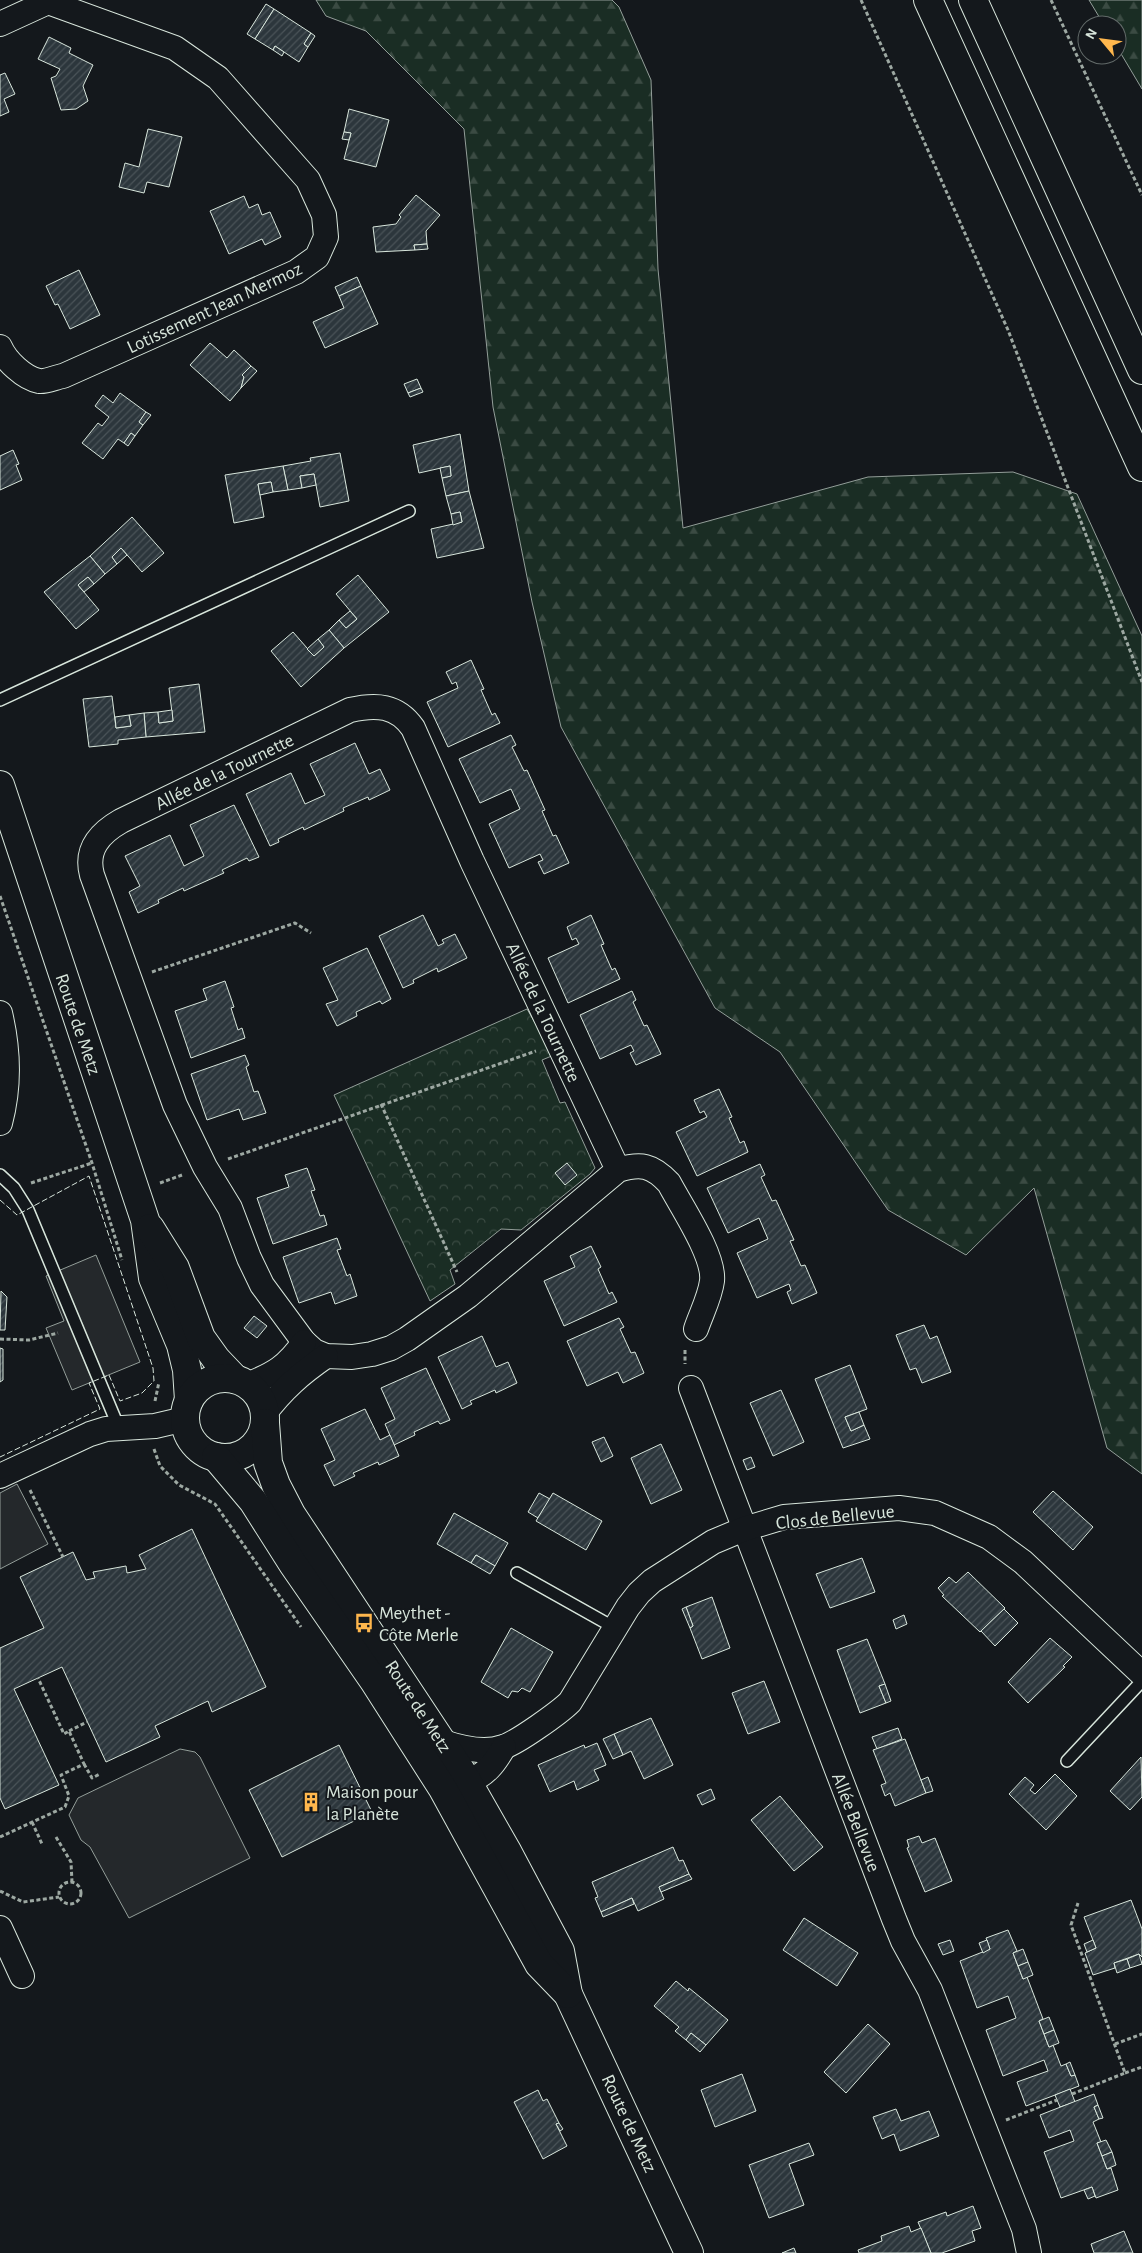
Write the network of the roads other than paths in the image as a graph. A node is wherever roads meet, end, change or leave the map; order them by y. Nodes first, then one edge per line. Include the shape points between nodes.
1 (928, 0) edge
2 (972, 0) edge
3 (0, 24) edge
4 (0, 347) edge
5 (1142, 370) edge
6 (1142, 467) edge
7 (409, 511) dead end
8 (0, 700) edge
9 (0, 785) edge
10 (0, 1013) edge
11 (0, 1123) edge
12 (618, 1170) junction
13 (0, 1175) edge
14 (145, 1220) junction
15 (696, 1329) road end
16 (304, 1342) junction
17 (326, 1356) junction
18 (241, 1382) junction
19 (691, 1388) road end
20 (187, 1409) junction
21 (265, 1419) junction
22 (119, 1428) junction
23 (216, 1457) junction
24 (9, 1472) edge
25 (744, 1529) junction
26 (517, 1573) dead end
27 (615, 1628) junction
28 (1142, 1674) edge
29 (1142, 1681) edge
30 (442, 1742) junction
31 (414, 1744) junction
32 (504, 1747) junction
33 (1067, 1761) dead end
34 (467, 1782) junction
35 (0, 1928) edge
36 (22, 1976) dead end
37 (568, 1994) junction
38 (690, 2253) edge
39 (1029, 2253) edge

1 - 6 main road
2 - 5 main road
3 - 4 street, Lotissement Jean Mermoz via 48,2 175,48 218,78 308,180 324,215 326,237 317,257 296,272 63,376 40,381 20,371
7 - 8 lane
9 - 14 main road, Route de Metz
10 - 11 street via 8,1079
12 - 15 street via 633,1165 647,1167 660,1174 669,1183 707,1255 712,1282
12 - 16 street, Allée de la Tournette via 406,717 381,707 350,710 121,821 98,838 89,864 128,980 175,1105 205,1167 228,1203 262,1285
12 - 17 street, Allée de la Tournette via 468,1296 427,1326 391,1348 372,1354
13 - 22 lane via 14,1188 28,1210
14 - 18 main road, Route de Metz via 175,1268 201,1338 216,1359
14 - 20 main road, Route de Metz via 153,1278 181,1345 187,1370
16 - 17 street, Allée de la Tournette
16 - 18 street via 292,1361 268,1376
17 - 21 street via 281,1392
18 - 20 main road via 213,1380 204,1384
18 - 21 main road via 259,1397
19 - 25 street, Allée Bellevue
20 - 22 street via 155,1426
20 - 23 main road via 187,1432 204,1452
21 - 23 main road via 257,1442 249,1450 233,1457
21 - 30 main road, Route de Metz via 268,1463 291,1514
22 - 24 street via 90,1434
23 - 31 main road, Route de Metz via 254,1501
25 - 27 street, Clos de Bellevue via 713,1542 652,1581 633,1600
25 - 28 street, Clos de Bellevue via 784,1518 873,1510 901,1508 935,1513 972,1528 1006,1548
25 - 39 street, Allée Bellevue via 894,1919 930,1990 985,2129 1024,2229
26 - 27 lane
27 - 32 street, Clos de Bellevue via 564,1708
29 - 33 lane
30 - 32 street, Clos de Bellevue via 470,1749
30 - 34 main road, Route de Metz
31 - 34 main road via 433,1749 450,1777
31 - 37 main road, Route de Metz via 540,1964
32 - 34 street, Clos de Bellevue via 488,1771
34 - 37 main road, Route de Metz via 560,1951
35 - 36 street
37 - 38 main road, Route de Metz

